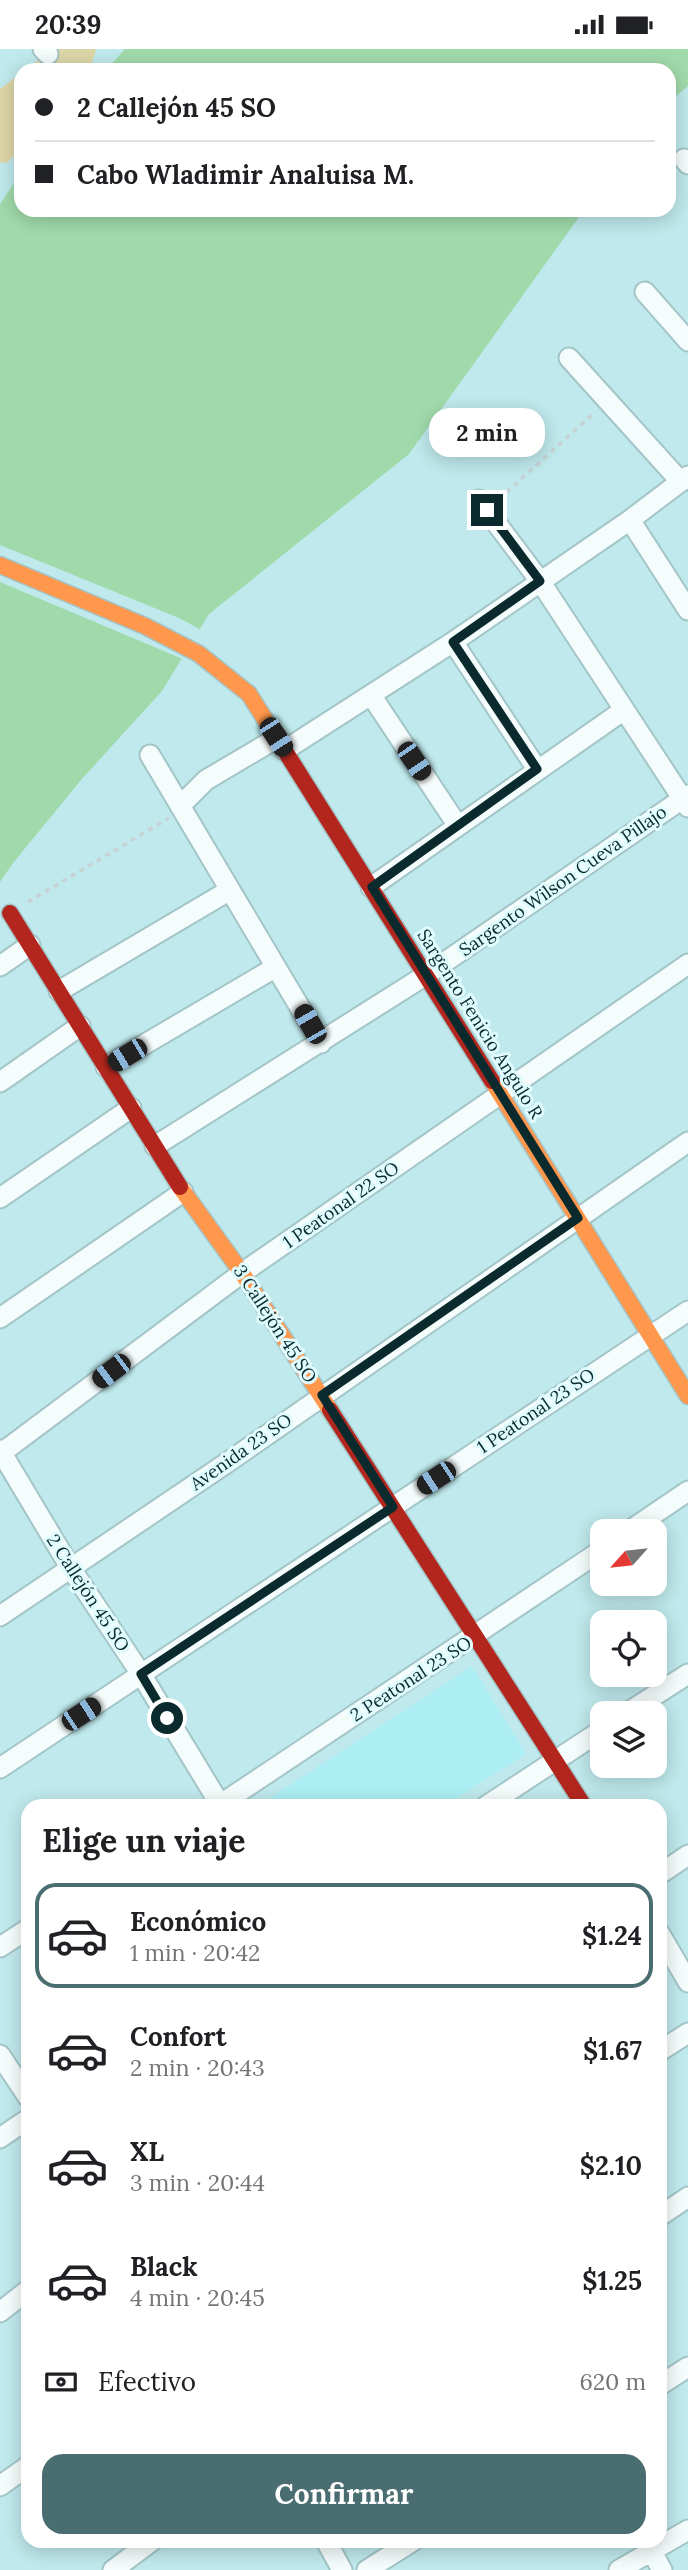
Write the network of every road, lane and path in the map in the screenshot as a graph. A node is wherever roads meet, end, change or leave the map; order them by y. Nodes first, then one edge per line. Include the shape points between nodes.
1 (645, 292) dead end
2 (688, 341) edge
3 (569, 358) dead end
4 (608, 400) junction
5 (685, 479) edge
6 (483, 505) joint
7 (630, 520) junction
8 (0, 565) edge
9 (540, 581) junction
10 (688, 610) edge
11 (453, 642) junction
12 (371, 695) junction
13 (624, 710) junction
14 (281, 744) junction
15 (150, 755) dead end
16 (537, 769) junction
17 (686, 800) edge
18 (180, 806) junction
19 (458, 826) junction
20 (372, 887) junction
21 (230, 890) junction
22 (10, 913) joint
23 (30, 945) junction
24 (688, 964) edge
25 (0, 966) edge
26 (276, 967) junction
27 (426, 975) junction
28 (59, 991) junction
29 (80, 1026) junction
30 (321, 1043) junction
31 (106, 1067) junction
32 (0, 1082) edge
33 (501, 1094) junction
34 (131, 1108) junction
35 (688, 1142) edge
36 (155, 1146) junction
37 (183, 1192) junction
38 (0, 1198) edge
39 (578, 1218) junction
40 (243, 1273) junction
41 (688, 1311) edge
42 (0, 1318) edge
43 (651, 1335) junction
44 (322, 1395) junction
45 (688, 1395) edge
46 (1, 1452) edge
47 (688, 1491) edge
48 (393, 1507) junction
49 (647, 1519) edge
50 (590, 1558) edge
51 (69, 1567) junction
52 (0, 1616) edge
53 (476, 1636) junction
54 (141, 1674) junction
55 (688, 1674) edge
56 (646, 1701) edge
57 (590, 1738) edge
58 (556, 1760) junction
59 (0, 1767) edge
60 (216, 1799) edge
61 (231, 1799) edge
62 (497, 1799) edge
63 (580, 1799) edge
64 (688, 1855) edge
65 (667, 1869) edge
66 (21, 1934) edge
67 (667, 1946) edge
68 (0, 1947) edge
69 (688, 1982) edge
70 (688, 2033) edge
71 (667, 2046) edge
72 (0, 2055) edge
73 (21, 2086) edge
74 (21, 2124) edge
75 (0, 2138) edge
76 (688, 2197) edge
77 (667, 2211) edge
78 (21, 2296) edge
79 (0, 2312) edge
80 (688, 2367) edge
81 (667, 2380) edge
82 (21, 2471) edge
83 (0, 2486) edge
84 (688, 2530) edge
85 (667, 2539) edge
86 (143, 2548) edge
87 (330, 2548) edge
88 (402, 2548) edge
89 (647, 2548) edge
90 (650, 2548) edge
91 (113, 2570) edge
92 (342, 2570) edge
93 (367, 2570) edge
94 (620, 2570) edge
95 (662, 2570) edge

1 - 2 street
3 - 4 street
4 - 5 street
4 - 6 path
5 - 7 street
6 - 9 street
7 - 9 street
7 - 10 street
8 - 14 street, Sargento Fenicio Angulo R via 202,654 249,694
9 - 11 street
9 - 13 street
11 - 12 street
11 - 16 street
12 - 14 street
12 - 19 street
13 - 16 street
13 - 17 street
14 - 18 street via 206,780
14 - 20 street, Sargento Fenicio Angulo R
15 - 18 street
16 - 19 street
17 - 27 street, Sargento Wilson Cueva Pillajo
18 - 21 street
18 - 22 path via 170,817
19 - 20 street
20 - 27 street, Sargento Fenicio Angulo R
21 - 26 street
21 - 28 street
22 - 23 street, 3 Callejón 45 SO
23 - 25 street
23 - 28 street, 3 Callejón 45 SO
24 - 33 street, 1 Peatonal 22 SO
26 - 30 street
26 - 31 street
27 - 30 street, Sargento Wilson Cueva Pillajo
27 - 33 street, Sargento Fenicio Angulo R
28 - 29 street, 3 Callejón 45 SO
29 - 31 street, 3 Callejón 45 SO
29 - 32 street
30 - 36 street, Sargento Wilson Cueva Pillajo
31 - 34 street, 3 Callejón 45 SO
33 - 39 street, Sargento Fenicio Angulo R
33 - 40 street, 1 Peatonal 22 SO
34 - 36 street, 3 Callejón 45 SO
34 - 38 street
35 - 39 street, Avenida 23 SO
36 - 37 street, 3 Callejón 45 SO
37 - 40 street, 3 Callejón 45 SO
37 - 42 street
39 - 43 street, Sargento Fenicio Angulo R
39 - 44 street, Avenida 23 SO
40 - 44 street, 3 Callejón 45 SO
40 - 46 street, 1 Peatonal 22 SO
41 - 43 street, 1 Peatonal 23 SO
43 - 45 street, Sargento Fenicio Angulo R
43 - 48 street, 1 Peatonal 23 SO
44 - 48 street, 3 Callejón 45 SO
44 - 51 street, Avenida 23 SO
46 - 51 street, 2 Callejón 45 SO
47 - 49 street
48 - 53 street, 3 Callejón 45 SO
48 - 54 street, 1 Peatonal 23 SO
50 - 53 street, 2 Peatonal 23 SO
51 - 52 street, Avenida 23 SO
51 - 54 street, 2 Callejón 45 SO
53 - 58 street, 3 Callejón 45 SO
53 - 61 street, 2 Peatonal 23 SO
54 - 59 street, 1 Peatonal 23 SO
54 - 60 street, 2 Callejón 45 SO
55 - 56 street
57 - 58 street
58 - 62 street
58 - 63 street, 3 Callejón 45 SO
64 - 65 street
66 - 68 street
67 - 69 street
70 - 71 street
72 - 73 street
74 - 75 street
76 - 77 street
78 - 79 street
80 - 81 street
82 - 83 street
84 - 85 street
86 - 91 street
87 - 92 street
88 - 93 street
89 - 94 street
90 - 95 street

